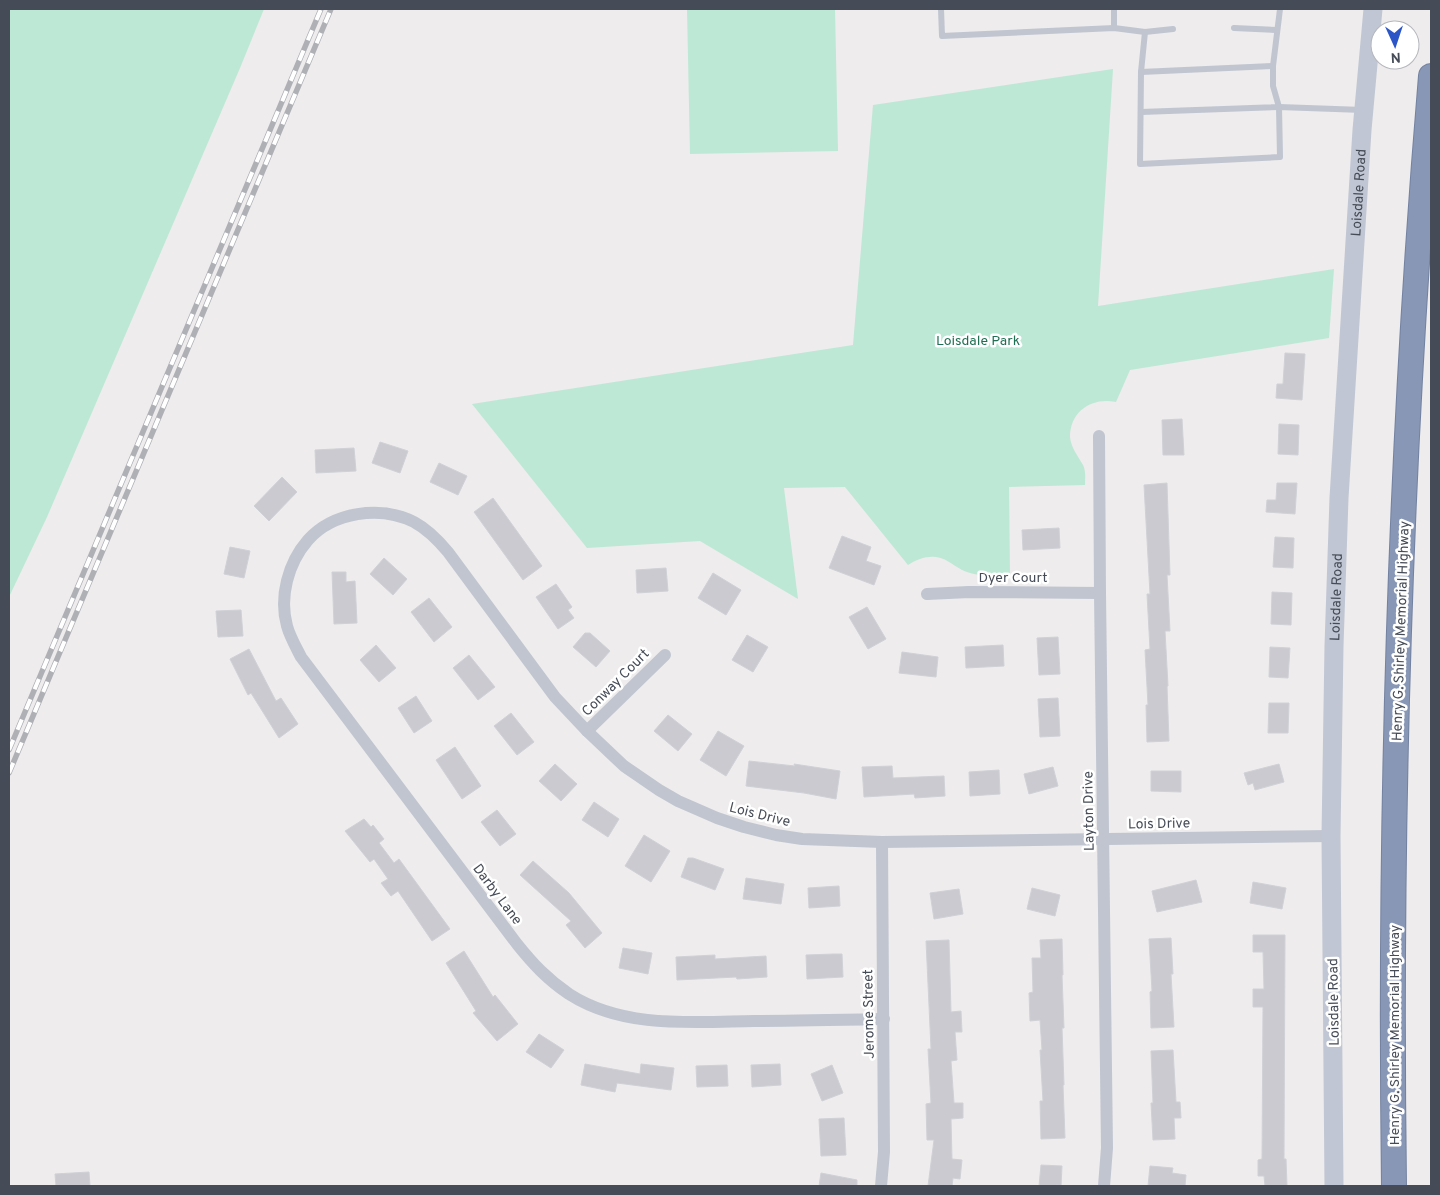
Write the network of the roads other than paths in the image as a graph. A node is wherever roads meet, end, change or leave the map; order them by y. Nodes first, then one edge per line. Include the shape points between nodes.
1 (941, 9) edge
2 (1114, 9) edge
3 (1280, 9) edge
4 (1373, 9) edge
5 (1114, 28) junction
6 (1234, 28) dead end
7 (1172, 29) dead end
8 (1277, 30) junction
9 (1144, 32) junction
10 (1273, 66) junction
11 (1141, 72) junction
12 (1431, 76) edge
13 (1279, 107) junction
14 (1364, 110) junction
15 (1140, 112) junction
16 (1099, 436) dead end
17 (315, 534) joint
18 (1100, 593) junction
19 (927, 594) dead end
20 (665, 655) dead end
21 (587, 731) junction
22 (1331, 836) junction
23 (1103, 839) junction
24 (882, 842) junction
25 (884, 1020) junction
26 (882, 1186) edge
27 (1104, 1186) edge
28 (1334, 1186) edge
29 (1394, 1186) edge

1 - 5 lane via 942,36
2 - 5 lane
3 - 8 lane
4 - 14 main road, Loisdale Road
5 - 9 lane
6 - 8 lane
7 - 9 lane
8 - 10 lane
9 - 11 lane
10 - 11 lane
10 - 13 lane via 1273,86
11 - 15 lane
12 - 29 highway, Henry G. Shirley Memorial Highway via 1412,347 1400,600 1394,873
13 - 14 lane
13 - 15 lane
13 - 15 lane via 1280,158 1140,164
14 - 22 main road, Loisdale Road via 1339,498
16 - 18 street, Layton Drive
17 - 21 street, Lois Drive via 327,525 358,514 390,514 423,528 448,552 555,697
17 - 25 street, Darby Lane via 298,553 285,588 286,625 290,636 313,673 542,973 588,1004 631,1018 676,1022
18 - 19 street, Dyer Court
18 - 23 street, Layton Drive
20 - 21 street, Conway Court
21 - 24 street, Lois Drive via 640,778 678,801 717,818 744,828 802,839
22 - 23 street, Lois Drive
22 - 28 main road, Loisdale Road
23 - 24 street, Lois Drive
23 - 27 street, Layton Drive via 1107,1148
24 - 25 street, Jerome Street
25 - 26 street, Jerome Street

